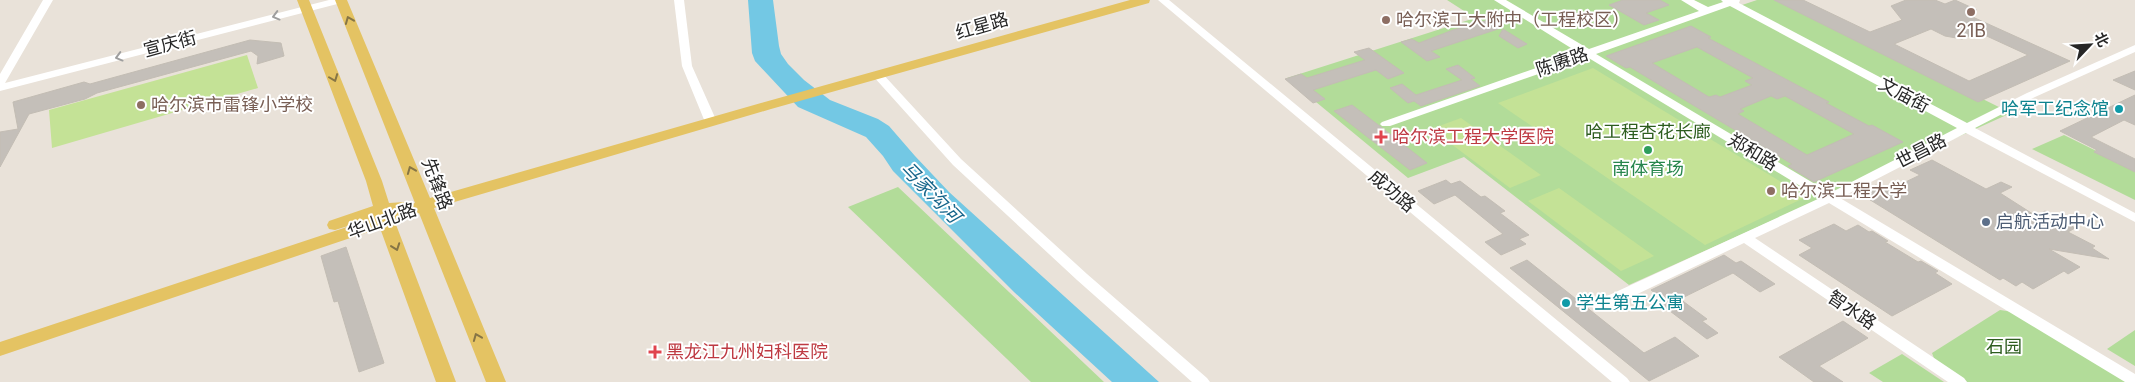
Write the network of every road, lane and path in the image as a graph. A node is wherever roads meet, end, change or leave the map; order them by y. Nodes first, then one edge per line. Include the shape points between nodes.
1 (48, 0) edge
2 (341, 0) edge
3 (679, 0) edge
4 (1144, 0) edge
5 (1163, 0) edge
6 (1500, 0) edge
7 (1686, 0) edge
8 (1732, 1) edge
9 (306, 3) edge
10 (1707, 11) junction
11 (2135, 48) edge
12 (1587, 53) junction
13 (877, 74) junction
14 (0, 83) edge
15 (0, 88) edge
16 (711, 122) junction
17 (1386, 124) dead end
18 (1966, 128) junction
19 (1830, 198) junction
20 (425, 205) junction
21 (384, 215) junction
22 (2135, 218) edge
23 (1745, 238) junction
24 (1599, 306) dead end
25 (0, 341) edge
26 (0, 349) edge
27 (2135, 381) edge
28 (446, 382) edge
29 (496, 382) edge
30 (1202, 382) edge
31 (1622, 382) edge
32 (1959, 382) edge

1 - 14 street
2 - 9 street, 宣庆街
20 -> 2 main road, 先锋路
3 - 16 street via 687,66
4 - 13 main road, 红星路
5 - 31 street, 成功路
6 - 12 street, 郑和路
7 - 10 street
8 - 10 street, 陈赓路
8 - 18 street, 文庙街
9 -> 15 street, 宣庆街
9 -> 21 main road
10 - 12 street, 陈赓路
11 - 18 street, 世昌路
12 - 17 street, 陈赓路
12 - 19 street, 郑和路
13 - 16 main road, 红星路
13 - 30 street via 958,162
16 - 20 main road, 华山北路
18 - 19 street, 世昌路
18 - 22 street, 文庙街
19 - 23 street, 世昌路
19 - 27 street, 郑和路
20 - 21 main road, 华山北路
29 -> 20 main road, 先锋路
21 - 25 main road, 华山北路
21 - 26 main road, 华山北路
21 -> 28 main road
23 - 24 street, 世昌路
23 - 32 street, 智水路

